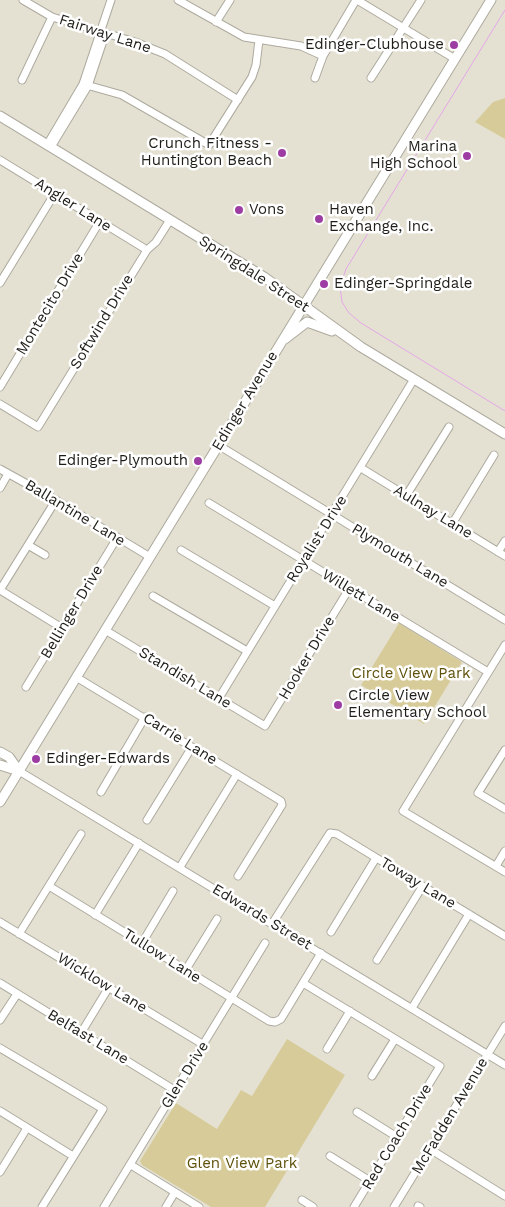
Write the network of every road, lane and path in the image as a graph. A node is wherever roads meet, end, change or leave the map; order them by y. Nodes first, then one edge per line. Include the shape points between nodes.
1 (23, 0) edge
2 (111, 0) edge
3 (178, 0) edge
4 (230, 0) edge
5 (356, 0) edge
6 (420, 0) edge
7 (491, 0) edge
8 (52, 17) junction
9 (216, 22) junction
10 (403, 29) junction
11 (102, 33) junction
12 (259, 40) junction
13 (323, 56) junction
14 (455, 59) junction
15 (315, 78) dead end
16 (371, 78) dead end
17 (22, 80) dead end
18 (86, 85) junction
19 (238, 100) junction
20 (0, 116) edge
21 (49, 146) junction
22 (0, 160) edge
23 (55, 193) junction
24 (170, 220) junction
25 (100, 222) junction
26 (147, 250) junction
27 (1, 280) edge
28 (304, 304) junction
29 (342, 334) junction
30 (281, 342) junction
31 (414, 379) junction
32 (0, 387) edge
33 (0, 404) edge
34 (449, 427) dead end
35 (505, 434) edge
36 (218, 445) junction
37 (494, 455) dead end
38 (360, 468) junction
39 (0, 469) edge
40 (8, 474) junction
41 (0, 488) edge
42 (406, 496) junction
43 (56, 500) junction
44 (209, 503) dead end
45 (332, 514) junction
46 (452, 524) junction
47 (117, 538) junction
48 (505, 541) edge
49 (28, 545) junction
50 (181, 550) dead end
51 (502, 554) edge
52 (45, 555) dead end
53 (150, 557) junction
54 (304, 561) junction
55 (349, 589) junction
56 (0, 590) edge
57 (153, 596) dead end
58 (275, 606) junction
59 (505, 620) edge
60 (62, 628) junction
61 (105, 630) junction
62 (505, 645) edge
63 (247, 651) junction
64 (488, 672) junction
65 (76, 677) junction
66 (26, 687) dead end
67 (219, 698) junction
68 (145, 718) junction
69 (265, 726) joint
70 (192, 747) junction
71 (505, 750) edge
72 (0, 752) edge
73 (0, 764) edge
74 (19, 771) junction
75 (237, 774) junction
76 (100, 792) dead end
77 (0, 802) edge
78 (505, 809) edge
79 (147, 820) dead end
80 (81, 834) dead end
81 (139, 843) junction
82 (505, 851) edge
83 (376, 858) junction
84 (496, 866) junction
85 (180, 867) junction
86 (505, 872) edge
87 (238, 876) dead end
88 (49, 886) junction
89 (422, 887) junction
90 (173, 891) dead end
91 (469, 914) junction
92 (95, 915) junction
93 (217, 919) dead end
94 (0, 922) edge
95 (272, 924) junction
96 (331, 932) dead end
97 (19, 934) junction
98 (505, 936) edge
99 (142, 943) junction
100 (265, 943) dead end
101 (321, 953) junction
102 (377, 960) dead end
103 (186, 971) junction
104 (303, 983) junction
105 (0, 984) edge
106 (109, 987) junction
107 (17, 994) junction
108 (231, 998) junction
109 (412, 1008) junction
110 (350, 1012) junction
111 (0, 1020) edge
112 (505, 1026) edge
113 (81, 1033) junction
114 (395, 1039) junction
115 (204, 1045) junction
116 (0, 1048) edge
117 (327, 1049) dead end
118 (488, 1054) junction
119 (505, 1065) edge
120 (372, 1076) dead end
121 (176, 1091) junction
122 (0, 1111) edge
123 (356, 1112) dead end
124 (27, 1128) junction
125 (397, 1137) junction
126 (430, 1149) junction
127 (73, 1156) junction
128 (330, 1156) dead end
129 (130, 1165) junction
130 (0, 1172) edge
131 (370, 1181) junction
132 (175, 1192) junction
133 (505, 1196) edge
134 (302, 1200) dead end
135 (42, 1207) edge
136 (104, 1207) edge
137 (166, 1207) edge
138 (199, 1207) edge
139 (313, 1207) edge
140 (354, 1207) edge
141 (394, 1207) edge

1 - 8 street, Fairway Lane
2 - 11 street
3 - 9 street
4 - 9 street
5 - 10 street
5 - 13 street
6 - 10 street
7 - 14 main road, Edinger Avenue
8 - 11 street, Fairway Lane
8 - 17 street
9 - 12 street via 235,33
10 - 14 street
10 - 16 street
11 - 18 street
11 - 19 street, Fairway Lane via 165,54
12 - 13 street via 300,46
12 - 19 street via 256,65
13 - 15 street
14 - 28 main road, Edinger Avenue
18 - 19 street via 122,95 209,145
18 - 21 street
20 - 21 main road, Springdale Street
21 - 24 main road, Springdale Street
22 - 23 street, Angler Lane
23 - 25 street, Angler Lane
23 - 27 street
24 - 26 street, Softwind Drive
24 - 28 main road, Springdale Street
25 - 26 street, Angler Lane
25 - 32 street, Montecito Drive
26 - 33 street, Softwind Drive via 38,427
28 - 29 main road, Springdale Street
28 - 30 main road, Edinger Avenue
29 - 30 main road via 307,322
29 - 31 main road, Springdale Street
30 - 36 main road, Edinger Avenue
31 - 35 main road, Springdale Street
31 - 38 street, Royalist Drive
34 - 42 street
36 - 45 street, Plymouth Lane
36 - 53 main road, Edinger Avenue
37 - 46 street
38 - 42 street, Aulnay Lane
38 - 45 street, Royalist Drive
39 - 40 street, Ballantine Lane
40 - 41 street
40 - 43 street, Ballantine Lane
42 - 46 street, Aulnay Lane
43 - 47 street, Ballantine Lane
43 - 49 street
44 - 54 street, Willett Lane
45 - 54 street, Royalist Drive
45 - 59 street, Plymouth Lane
46 - 51 street, Aulnay Lane
47 - 53 street, Ballantine Lane
47 - 60 street, Bellinger Drive
48 - 51 street
49 - 52 street
49 - 56 street
50 - 58 street
53 - 61 main road, Edinger Avenue
54 - 55 street, Willett Lane
54 - 58 street, Royalist Drive
55 - 64 street, Willett Lane
55 - 69 street, Hooker Drive
56 - 60 street
57 - 63 street
58 - 63 street, Royalist Drive
60 - 66 street, Bellinger Drive
61 - 65 main road, Edinger Avenue
61 - 67 street, Standish Lane
62 - 64 street
63 - 67 street, Royalist Drive
64 - 84 street via 403,811
65 - 68 street, Carrie Lane
65 - 74 main road, Edinger Avenue
67 - 69 street, Standish Lane
68 - 70 street, Carrie Lane
68 - 76 street
70 - 75 street, Carrie Lane
70 - 79 street
71 - 78 street via 478,794
72 - 74 main road, Edwards Street via 9,757
73 - 74 main road, Edwards Street
74 - 77 main road, Edinger Avenue
74 - 81 street, Edwards Street
75 - 85 street
75 - 87 street, Carrie Lane via 282,803
80 - 88 street
81 - 85 street, Edwards Street
81 - 92 street
82 - 84 street
83 - 89 street, Toway Lane
83 - 95 street, Toway Lane via 330,833
83 - 96 street
84 - 86 street
85 - 95 street, Edwards Street
88 - 92 street, Tullow Lane
88 - 97 street
89 - 91 street, Toway Lane
89 - 102 street
90 - 99 street
91 - 98 street, Toway Lane
91 - 109 street
92 - 99 street, Tullow Lane
93 - 103 street
94 - 97 street, Wicklow Lane
95 - 101 street, Edwards Street
97 - 106 street, Wicklow Lane
99 - 103 street, Tullow Lane
100 - 108 street, Glen Drive
101 - 104 street
101 - 109 street, Edwards Street
103 - 108 street, Tullow Lane
104 - 108 street, Tullow Lane via 281,1018 275,1022
104 - 110 street
105 - 107 street, Belfast Lane
106 - 113 street
106 - 115 street, Wicklow Lane
107 - 111 street
107 - 113 street, Belfast Lane
108 - 115 street, Glen Drive
109 - 118 street, Edwards Street
110 - 114 street
110 - 117 street
112 - 118 street, McFadden Avenue
113 - 121 street, Belfast Lane
114 - 120 street
114 - 125 street, Red Coach Drive via 440,1066
115 - 121 street, Glen Drive
116 - 127 street via 103,1109
118 - 119 street, Edwards Street
118 - 126 street, McFadden Avenue
121 - 129 street, Glen Drive
122 - 124 street
123 - 125 street
124 - 127 street
124 - 130 street
125 - 131 street, Red Coach Drive
126 - 133 street
126 - 141 street, McFadden Avenue
127 - 135 street
128 - 131 street
129 - 132 street
129 - 136 street, Glen Drive
131 - 140 street, Red Coach Drive
132 - 137 street
132 - 138 street
134 - 139 street

